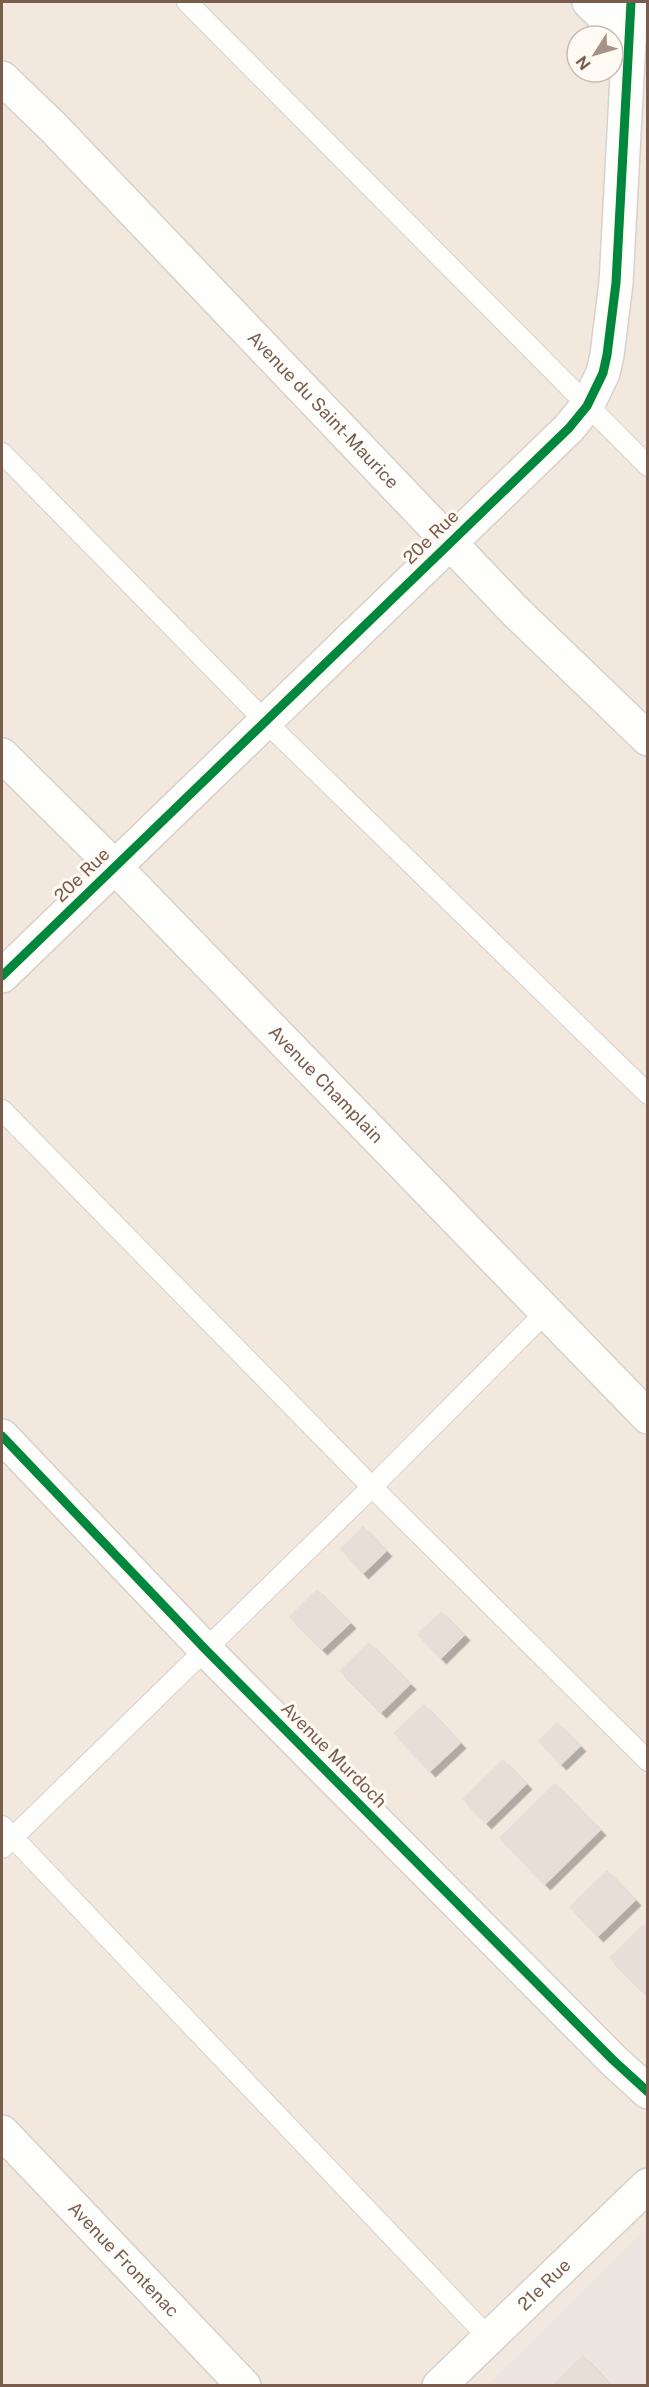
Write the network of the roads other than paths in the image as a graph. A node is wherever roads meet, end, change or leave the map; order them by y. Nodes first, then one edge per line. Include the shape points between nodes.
1 (187, 2) edge
2 (588, 2) edge
3 (631, 2) edge
4 (628, 41) junction
5 (2, 78) edge
6 (587, 406) junction
7 (2, 453) edge
8 (648, 466) edge
9 (449, 542) junction
10 (265, 721) junction
11 (648, 739) edge
12 (2, 755) edge
13 (114, 866) junction
14 (2, 976) edge
15 (648, 1094) edge
16 (2, 1110) edge
17 (545, 1313) junction
18 (648, 1417) edge
19 (2, 1436) edge
20 (372, 1487) junction
21 (206, 1649) junction
22 (648, 1761) edge
23 (5, 1837) edge
24 (648, 2092) edge
25 (2, 2132) edge
26 (648, 2185) edge
27 (489, 2338) junction
28 (244, 2385) edge
29 (439, 2385) edge

1 - 6 lane
2 - 4 street
3 - 4 street, 20e Rue
4 - 6 street, 20e Rue via 616,283 603,374
5 - 9 street, Avenue du Saint-Maurice
6 - 8 lane
6 - 9 street, 20e Rue via 569,428
7 - 10 lane
9 - 10 street, 20e Rue
9 - 11 street, Avenue du Saint-Maurice
10 - 13 street, 20e Rue
10 - 15 lane
12 - 13 street, Avenue Champlain
13 - 14 street, 20e Rue
13 - 17 street, Avenue Champlain
16 - 20 lane
17 - 18 street, Avenue Champlain
17 - 20 lane
19 - 21 street, Avenue Murdoch
20 - 21 lane
20 - 22 lane
21 - 23 lane
21 - 24 street, Avenue Murdoch
23 - 27 lane
25 - 28 street, Avenue Frontenac
26 - 27 street, 21e Rue
27 - 29 street, 21e Rue

